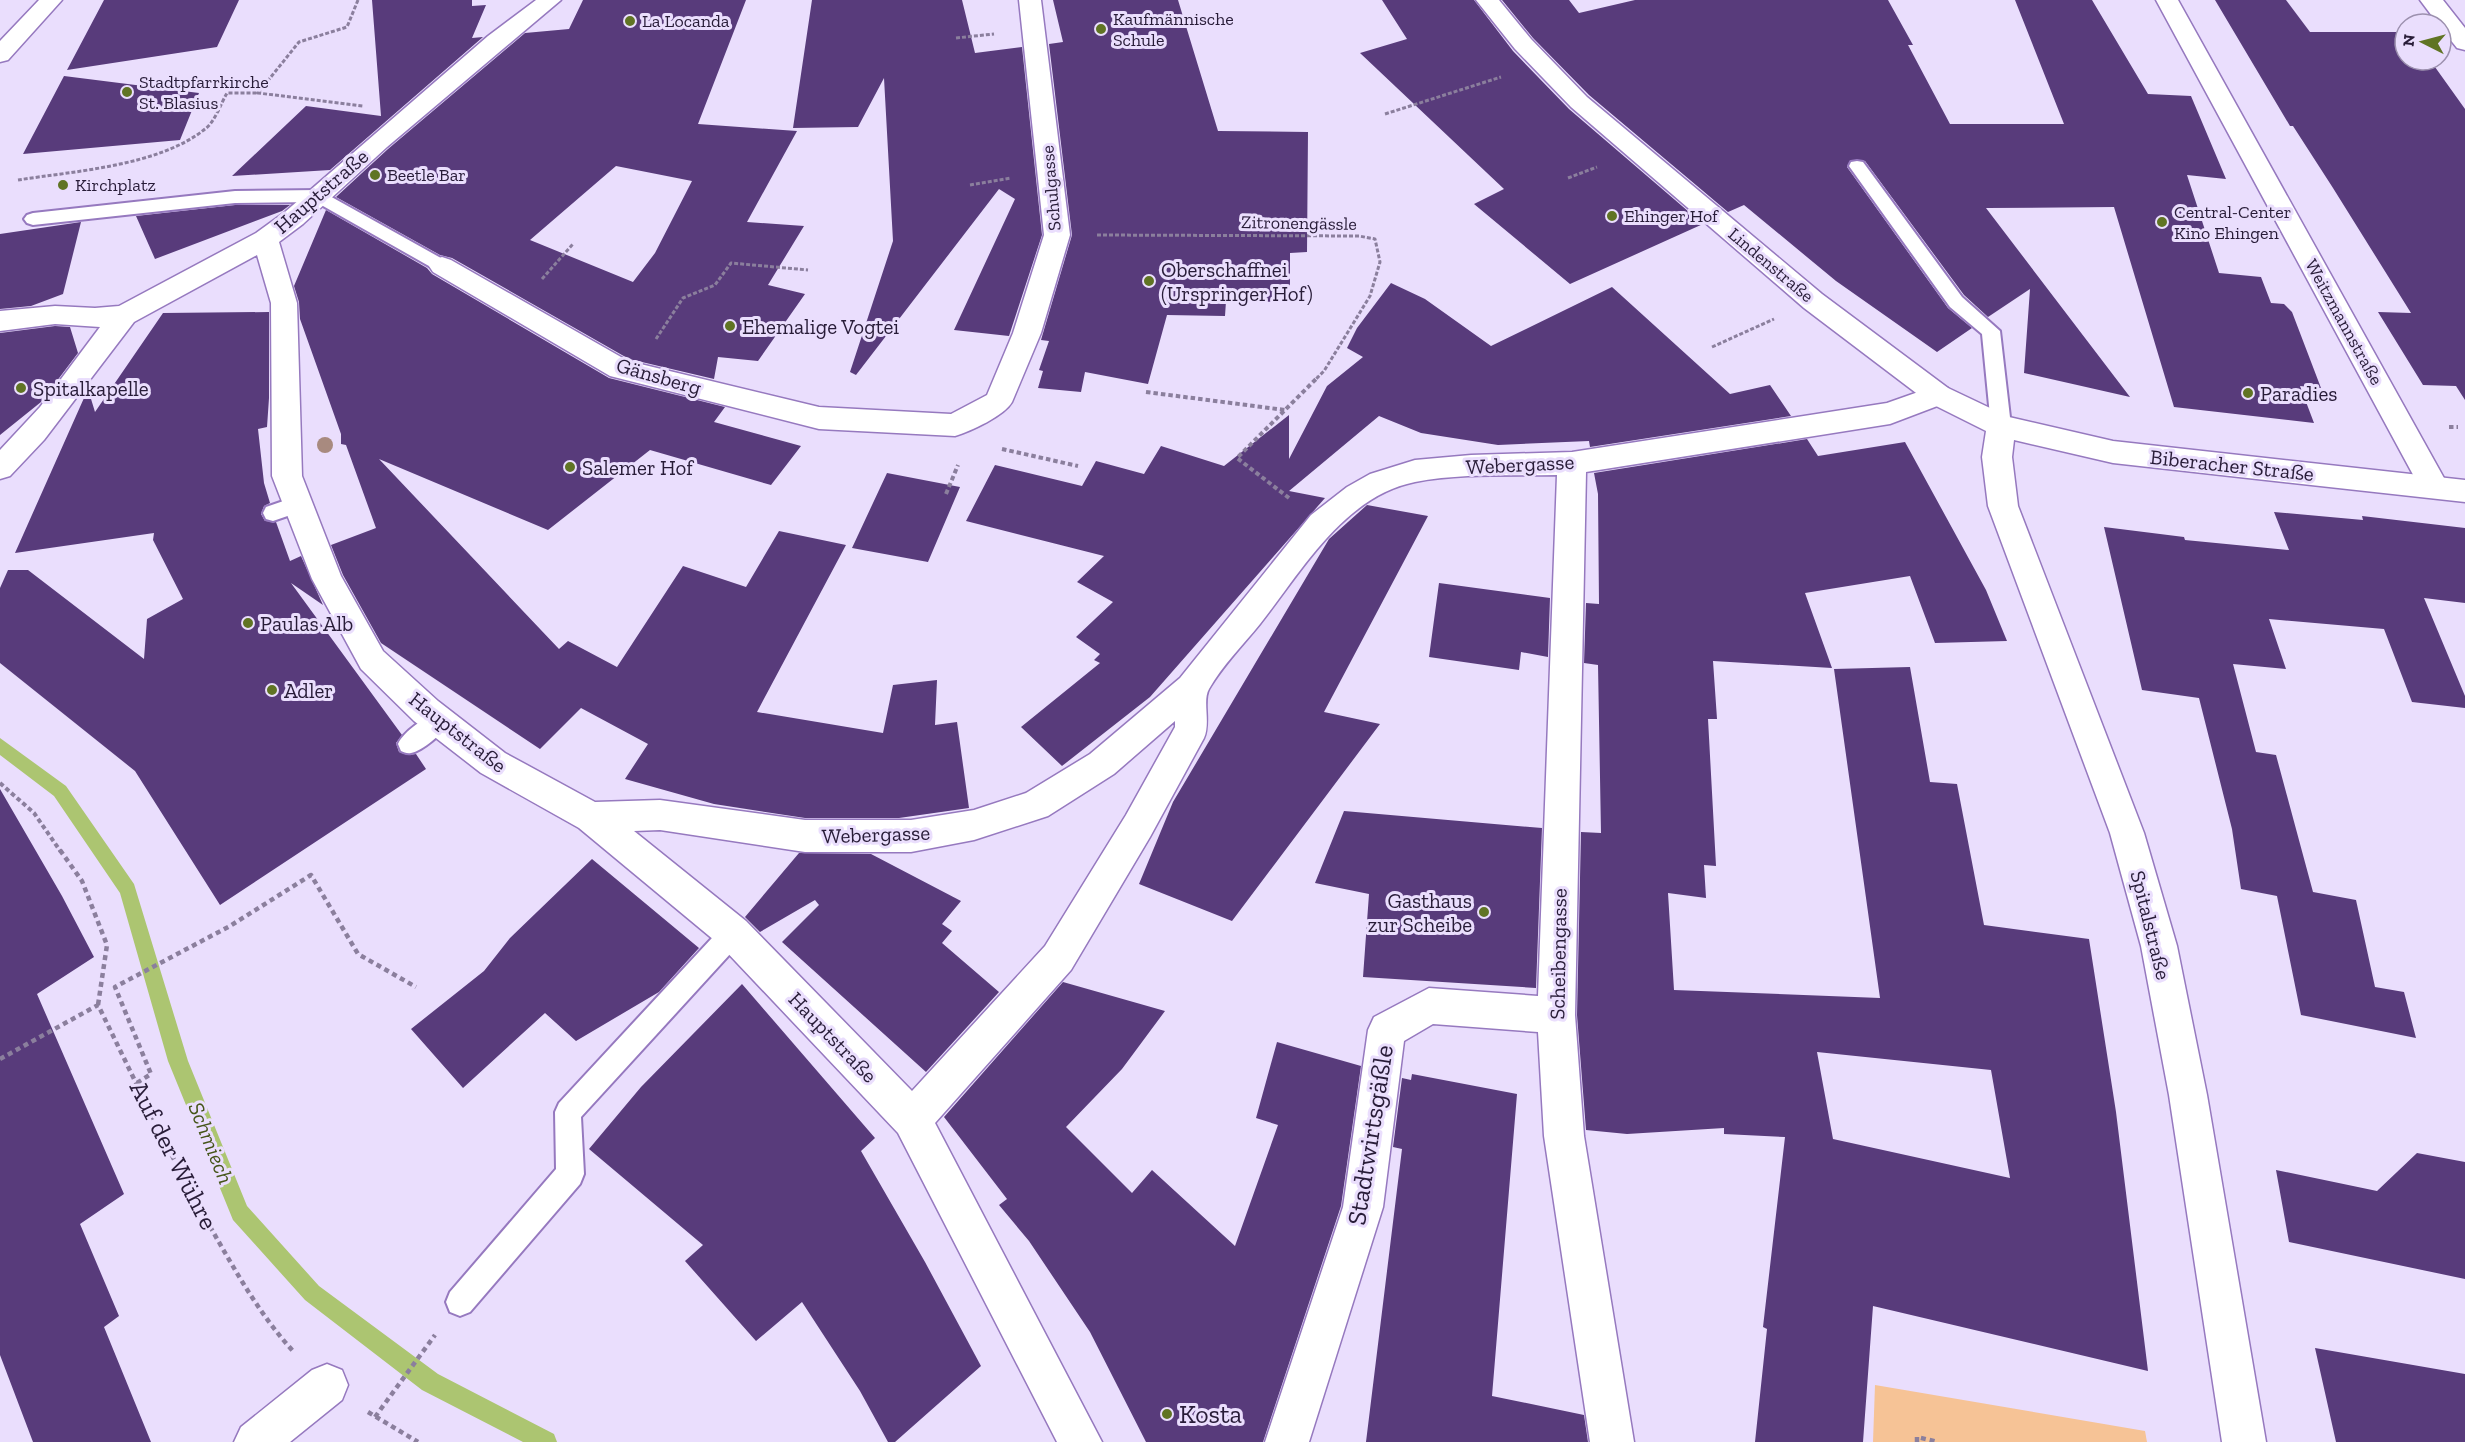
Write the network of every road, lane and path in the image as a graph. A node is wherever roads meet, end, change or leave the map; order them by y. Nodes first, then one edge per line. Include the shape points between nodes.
1 (51, 0) edge
2 (358, 0) edge
3 (550, 0) edge
4 (1030, 0) edge
5 (1487, 0) edge
6 (2167, 0) edge
7 (2432, 0) edge
8 (2465, 43) edge
9 (0, 55) edge
10 (1542, 64) junction
11 (258, 93) junction
12 (371, 106) dead end
13 (1385, 114) dead end
14 (1857, 166) dead end
15 (18, 180) dead end
16 (319, 196) junction
17 (33, 219) dead end
18 (1057, 235) junction
19 (265, 239) junction
20 (573, 244) dead end
21 (442, 266) joint
22 (808, 270) dead end
23 (1813, 302) junction
24 (516, 308) junction
25 (124, 315) junction
26 (0, 321) edge
27 (1712, 347) dead end
28 (635, 373) junction
29 (1146, 392) dead end
30 (1938, 396) junction
31 (998, 402) joint
32 (1286, 410) junction
33 (2001, 426) junction
34 (992, 447) dead end
35 (1572, 463) junction
36 (1078, 466) dead end
37 (0, 468) edge
38 (2434, 487) junction
39 (2465, 491) edge
40 (1322, 523) junction
41 (1191, 688) junction
42 (439, 722) junction
43 (409, 744) dead end
44 (0, 783) edge
45 (591, 818) junction
46 (733, 933) junction
47 (416, 987) dead end
48 (98, 1005) junction
49 (1556, 1015) junction
50 (0, 1059) edge
51 (137, 1083) junction
52 (912, 1119) junction
53 (460, 1302) dead end
54 (436, 1333) dead end
55 (327, 1385) junction
56 (375, 1417) junction
57 (256, 1442) edge
58 (418, 1442) edge
59 (1080, 1442) edge
60 (1287, 1442) edge
61 (1612, 1442) edge
62 (1917, 1442) edge
63 (1938, 1442) edge
64 (2244, 1442) edge

1 - 9 street
2 - 11 path via 348,27 299,42
3 - 16 street, Hauptstraße via 496,41
4 - 18 street, Schulgasse
5 - 10 street, Lindenstraße
6 - 38 street, Weitzmannstraße
7 - 8 street
10 - 13 path
10 - 23 street, Lindenstraße via 1579,102
11 - 12 path
11 - 15 path via 228,93 207,128 163,152 126,163
14 - 33 lane via 1956,302 1991,331
16 - 17 lane via 235,197
16 - 19 street, Hauptstraße
16 - 21 lane, Gänsberg
18 - 31 street, Schulgasse via 1028,333
18 - 32 path, Zitronengässle via 1375,239 1380,262 1370,296 1324,371
19 - 25 street
19 - 42 street, Hauptstraße via 284,303 286,508 372,660
20 - 24 path
21 - 24 street, Gänsberg
22 - 28 path via 731,262 715,285 683,298
23 - 27 path
23 - 30 street, Lindenstraße
24 - 28 street, Gänsberg via 620,369
25 - 26 street via 55,315
25 - 37 street via 58,403
28 - 31 street, Gänsberg via 819,418 956,425
29 - 32 path
30 - 33 street, Lindenstraße
30 - 35 street, Webergasse via 1890,413
32 - 40 path, Zitronengässle via 1238,458
33 - 38 street, Biberacher Straße via 2113,452
33 - 64 street, Spitalstraße via 1997,457 2003,506 2127,833 2159,946 2188,1095
34 - 36 path
35 - 40 street, Webergasse via 1414,471 1380,482
35 - 49 street, Scheibengasse
38 - 39 street, Biberacher Straße
40 - 41 street, Webergasse
41 - 45 street, Webergasse via 1102,764 1036,805 974,825 911,836 805,836 660,816
41 - 52 street via 1192,728 1058,958
42 - 43 lane
42 - 45 street, Hauptstraße via 493,763
44 - 48 path via 34,813 82,880 107,945
45 - 46 street, Hauptstraße
46 - 52 street, Hauptstraße
46 - 53 lane via 568,1112 570,1174
47 - 51 path via 358,954 311,875 230,926 115,987 151,1074
48 - 50 path
48 - 51 path, Auf der Wühre
49 - 60 street, Stadtwirtsgäßle via 1429,1006 1387,1030 1363,1207
49 - 61 street, Scheibengasse via 1564,1136
51 - 55 path, Auf der Wühre via 187,1187 239,1277 277,1335
52 - 59 street, Hauptstraße
54 - 56 path
55 - 56 path, Auf der Wühre
55 - 57 street
56 - 58 path, Auf der Wühre
62 - 63 path via 1917,1437

